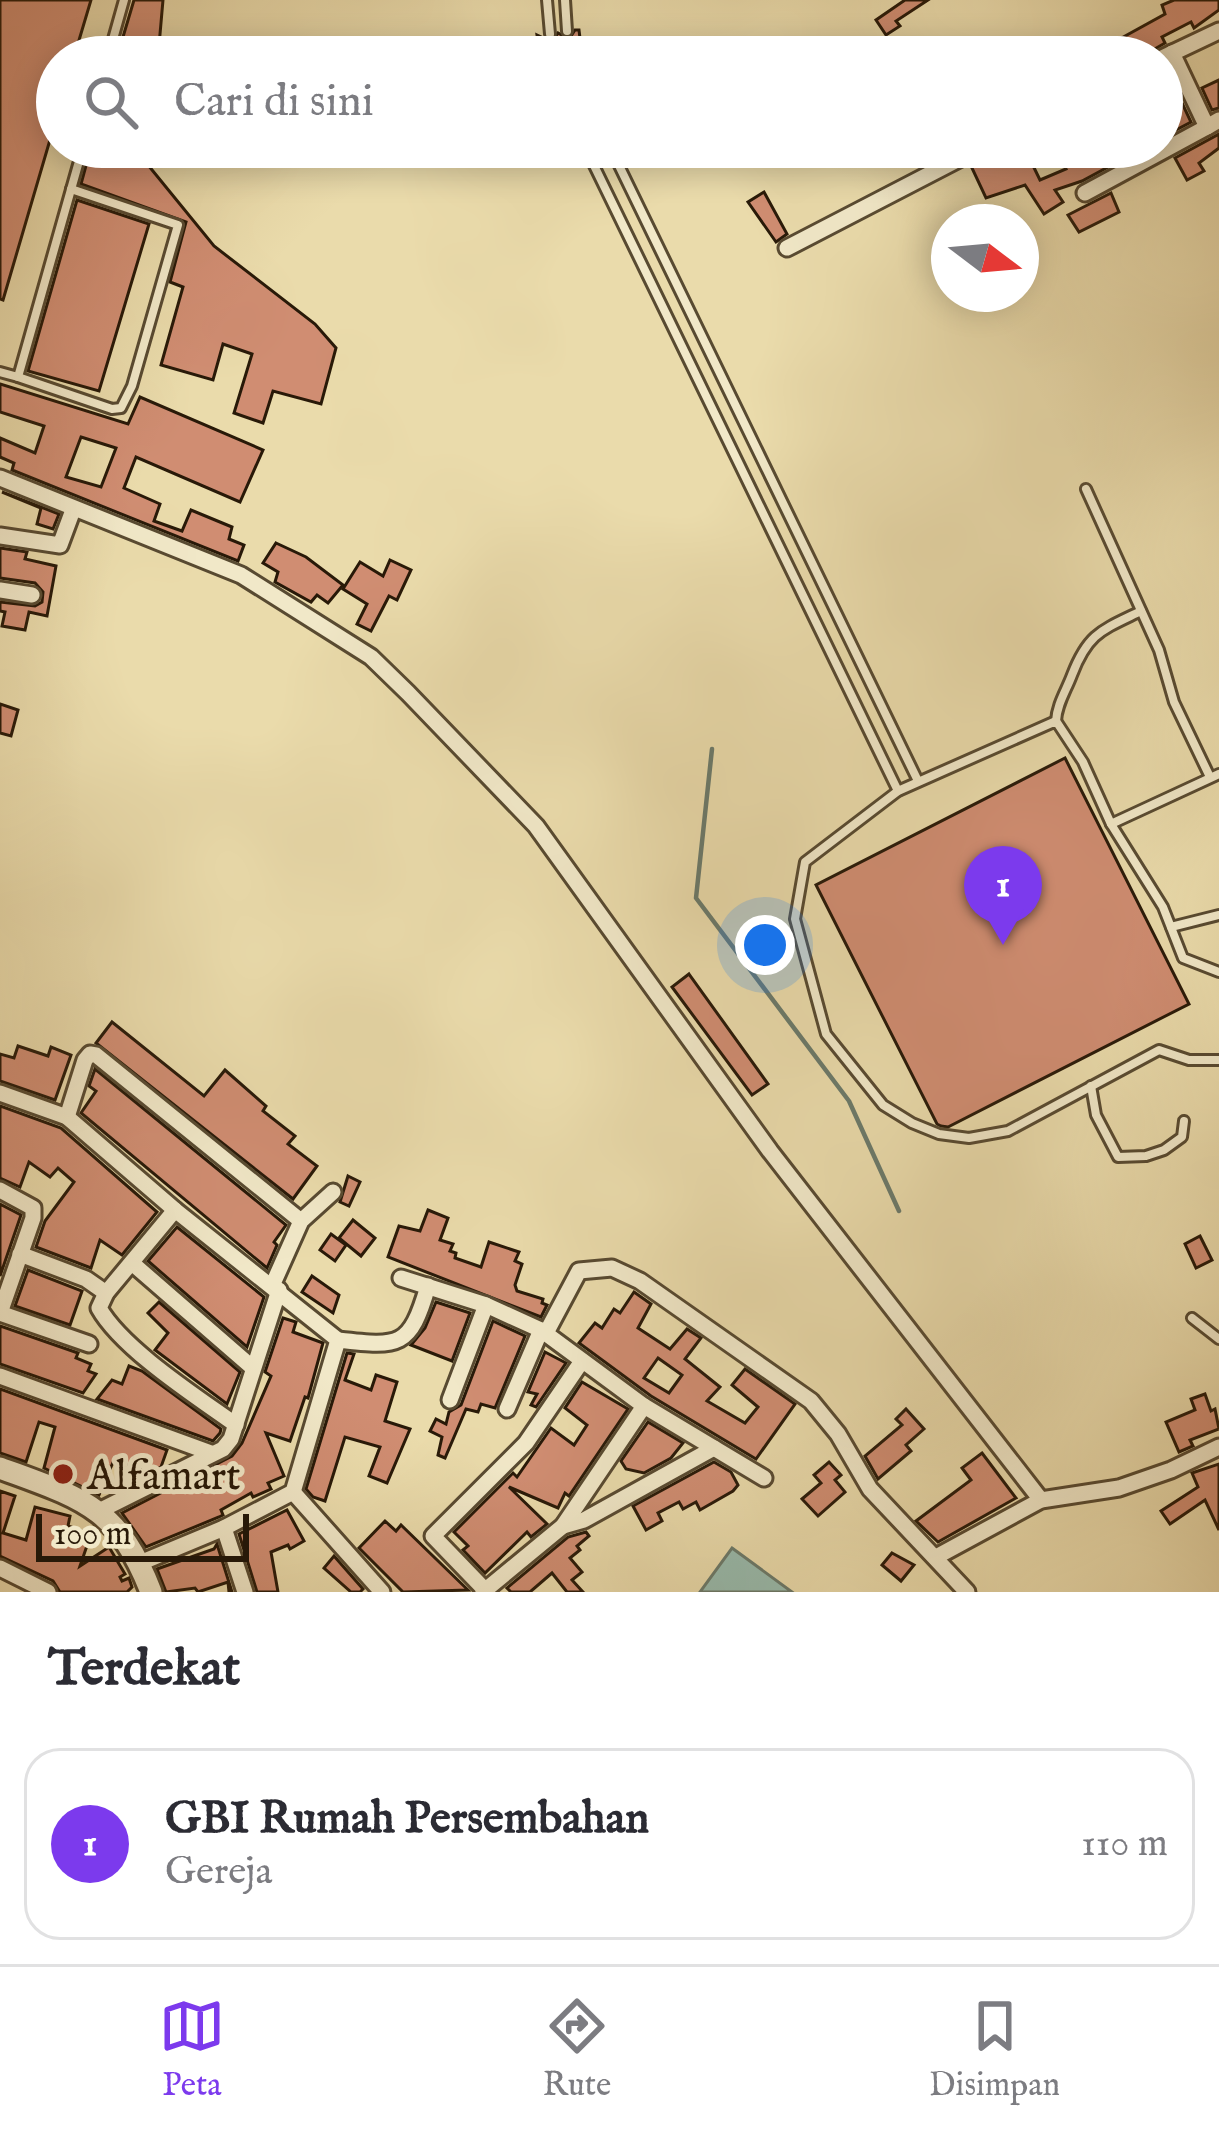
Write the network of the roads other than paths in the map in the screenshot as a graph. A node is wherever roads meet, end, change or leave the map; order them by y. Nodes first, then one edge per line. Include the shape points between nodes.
1 (124, 0) edge
2 (547, 0) edge
3 (565, 0) edge
4 (1219, 31) edge
5 (567, 32) dead end
6 (550, 34) dead end
7 (114, 36) edge
8 (1183, 48) edge
9 (1183, 79) edge
10 (1213, 123) edge
11 (1183, 139) edge
12 (76, 168) edge
13 (596, 168) edge
14 (620, 168) edge
15 (941, 168) edge
16 (1131, 168) edge
17 (71, 189) junction
18 (1085, 193) dead end
19 (787, 248) dead end
20 (669, 266) junction
21 (650, 278) junction
22 (0, 371) edge
23 (18, 377) junction
24 (0, 478) edge
25 (1086, 489) dead end
26 (73, 510) junction
27 (0, 536) edge
28 (0, 590) edge
29 (32, 595) dead end
30 (1142, 611) junction
31 (1056, 721) junction
32 (1215, 776) edge
33 (918, 781) junction
34 (898, 791) junction
35 (1111, 824) junction
36 (1219, 915) edge
37 (1171, 927) junction
38 (1219, 972) edge
39 (1219, 1060) edge
40 (1091, 1087) junction
41 (0, 1093) edge
42 (67, 1117) junction
43 (1184, 1121) dead end
44 (0, 1190) edge
45 (333, 1192) dead end
46 (175, 1210) junction
47 (301, 1221) junction
48 (20, 1254) junction
49 (132, 1263) junction
50 (401, 1278) dead end
51 (428, 1286) junction
52 (276, 1288) junction
53 (106, 1292) junction
54 (486, 1305) junction
55 (0, 1313) edge
56 (1192, 1318) dead end
57 (544, 1331) junction
58 (1219, 1339) edge
59 (338, 1340) junction
60 (89, 1344) dead end
61 (582, 1361) junction
62 (253, 1368) junction
63 (0, 1376) edge
64 (450, 1400) dead end
65 (644, 1406) junction
66 (507, 1409) dead end
67 (236, 1425) junction
68 (1219, 1447) edge
69 (714, 1448) junction
70 (211, 1453) junction
71 (2, 1474) edge
72 (764, 1478) dead end
73 (293, 1492) junction
74 (1041, 1501) junction
75 (100, 1511) junction
76 (563, 1526) junction
77 (224, 1528) junction
78 (936, 1557) junction
79 (140, 1563) junction
80 (3, 1570) edge
81 (484, 1591) edge
82 (16, 1592) edge
83 (48, 1592) edge
84 (151, 1592) edge
85 (245, 1592) edge
86 (382, 1592) edge
87 (967, 1592) edge

1 - 7 lane
2 - 6 lane
3 - 5 lane
4 - 8 street
9 - 10 street
10 - 11 street
12 - 17 lane
13 - 21 lane
14 - 20 lane
15 - 19 street
16 - 18 street
17 - 23 lane
17 - 23 lane via 178,225 121,408
20 - 21 lane
20 - 33 lane
21 - 34 lane
22 - 23 lane
24 - 26 street
25 - 30 lane
26 - 27 street via 60,545
26 - 74 street via 242,574 370,657 408,693 536,826 770,1151
28 - 29 street
30 - 31 lane via 1098,632 1078,653
30 - 32 lane via 1166,685
31 - 33 lane
31 - 35 lane
32 - 35 lane
33 - 34 lane
34 - 40 lane via 805,862 795,919 826,1034 883,1105 939,1134 1008,1131
35 - 37 lane
36 - 37 lane
37 - 38 lane via 1183,958
39 - 40 lane via 1159,1050
40 - 43 lane via 1118,1157 1164,1150 1182,1138
41 - 42 street
42 - 46 street
42 - 47 street via 85,1060 96,1055
44 - 48 street via 33,1208
45 - 47 street
46 - 49 street
46 - 52 street
47 - 52 street
48 - 53 street
48 - 55 street
49 - 53 street
49 - 62 street
50 - 51 street
51 - 54 street
51 - 59 street via 405,1335 383,1345
52 - 59 street
52 - 62 street
53 - 67 street via 98,1308 107,1320
54 - 57 street
54 - 64 street
55 - 60 street
56 - 58 lane
57 - 61 street
57 - 66 street
57 - 78 street via 579,1270 612,1268 640,1282 812,1401 870,1490
59 - 73 street
61 - 65 street
61 - 81 street via 526,1443 433,1536
62 - 67 street
63 - 70 street
65 - 69 street
65 - 76 street
67 - 70 street via 223,1449
68 - 74 street via 1119,1488
69 - 72 street
69 - 76 street
70 - 75 street
71 - 75 street
73 - 77 street
73 - 86 street
74 - 78 street
75 - 79 street
76 - 81 street
77 - 79 street
77 - 85 street
78 - 87 street
79 - 84 street
80 - 82 street
80 - 83 street

